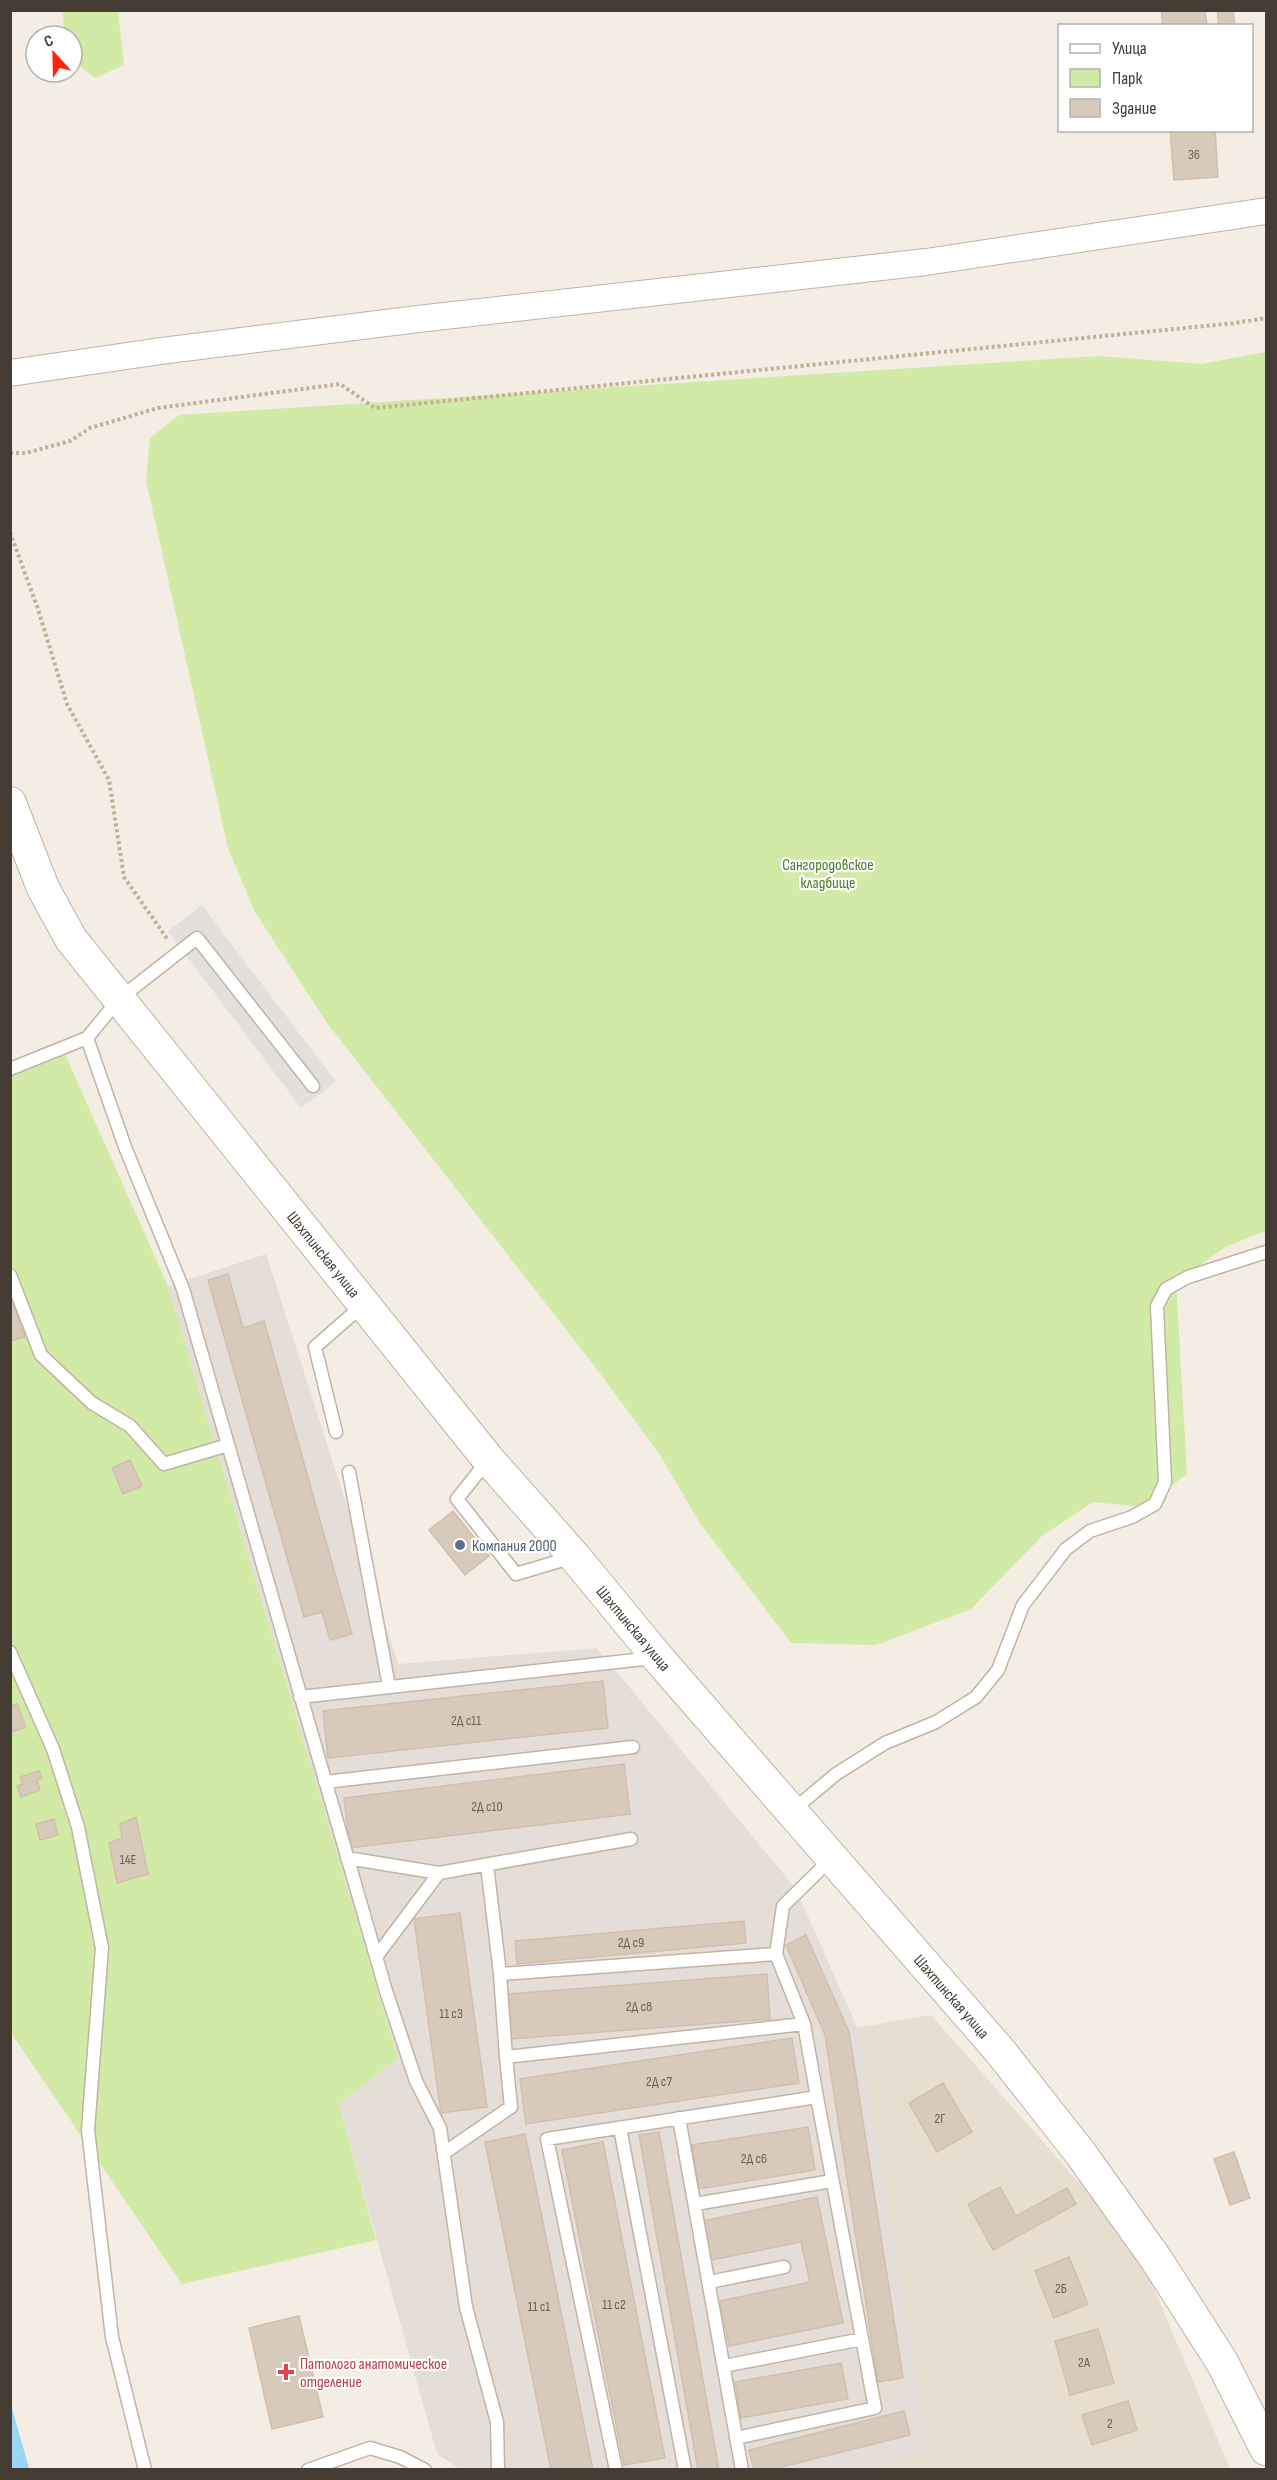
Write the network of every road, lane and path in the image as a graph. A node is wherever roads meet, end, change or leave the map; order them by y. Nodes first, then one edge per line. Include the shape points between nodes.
1 (1266, 211) edge
2 (1266, 318) edge
3 (10, 373) edge
4 (10, 453) edge
5 (10, 532) edge
6 (10, 803) edge
7 (177, 953) junction
8 (119, 999) junction
9 (87, 1038) junction
10 (10, 1069) edge
11 (313, 1086) dead end
12 (1266, 1252) edge
13 (10, 1275) edge
14 (364, 1304) junction
15 (336, 1432) dead end
16 (228, 1445) junction
17 (488, 1459) junction
18 (349, 1472) dead end
19 (574, 1556) junction
20 (10, 1652) edge
21 (658, 1658) junction
22 (389, 1686) junction
23 (300, 1697) junction
24 (633, 1747) dead end
25 (325, 1782) junction
26 (792, 1812) junction
27 (631, 1839) dead end
28 (347, 1858) junction
29 (832, 1858) junction
30 (487, 1864) junction
31 (439, 1873) junction
32 (776, 1954) junction
33 (376, 1957) junction
34 (500, 1974) junction
35 (804, 2024) junction
36 (506, 2056) junction
37 (817, 2097) junction
38 (679, 2118) junction
39 (620, 2128) junction
40 (444, 2153) junction
41 (832, 2181) junction
42 (695, 2204) junction
43 (784, 2267) dead end
44 (709, 2282) junction
45 (862, 2339) junction
46 (724, 2366) junction
47 (736, 2438) junction
48 (1266, 2449) edge
49 (145, 2469) edge
50 (308, 2469) edge
51 (425, 2469) edge
52 (498, 2469) edge
53 (616, 2469) edge
54 (685, 2469) edge
55 (742, 2469) edge

1 - 3 street via 926,262 406,321
2 - 4 path via 375,408 340,384 158,408 90,428 70,441 26,453
5 - 7 path via 66,704 109,780 124,878
6 - 8 street, Шахтинская улица via 43,888 71,939
7 - 8 lane
7 - 11 lane via 197,938
8 - 9 lane
8 - 14 street, Шахтинская улица
9 - 10 lane
9 - 16 lane via 125,1147 183,1289
12 - 26 lane via 1188,1277 1166,1289 1157,1306 1165,1482 1155,1504 1132,1517 1090,1531 1066,1549 1023,1605 998,1670 976,1697 936,1722 885,1743 836,1774
13 - 16 lane via 41,1355 92,1403 130,1425 164,1464
14 - 15 lane via 315,1347
14 - 17 street, Шахтинская улица
16 - 23 lane
17 - 19 street, Шахтинская улица
17 - 19 lane via 457,1499 516,1574
18 - 22 lane
19 - 21 street, Шахтинская улица
20 - 49 lane via 53,1749 78,1827 102,1948 88,2130 112,2337
21 - 22 lane
21 - 26 street, Шахтинская улица
22 - 23 lane
23 - 25 lane
24 - 25 lane
25 - 28 lane
26 - 29 street, Шахтинская улица
27 - 30 lane
28 - 31 lane
28 - 33 lane
29 - 32 lane via 783,1906
29 - 48 street, Шахтинская улица via 1000,2050 1081,2154 1156,2259 1222,2362
30 - 31 lane
30 - 34 lane
31 - 33 lane
32 - 34 lane
32 - 35 lane
33 - 40 lane via 416,2081 440,2128
34 - 36 lane
35 - 36 lane
35 - 37 lane
36 - 40 lane via 512,2107
37 - 38 lane
37 - 41 lane
38 - 39 lane
38 - 42 lane
39 - 53 lane via 547,2139
39 - 54 lane
40 - 52 lane via 466,2307 497,2422
41 - 42 lane
41 - 45 lane
42 - 44 lane
43 - 44 lane
44 - 46 lane
45 - 46 lane
45 - 47 lane via 875,2408
46 - 47 lane
47 - 55 lane
50 - 51 lane via 370,2448

